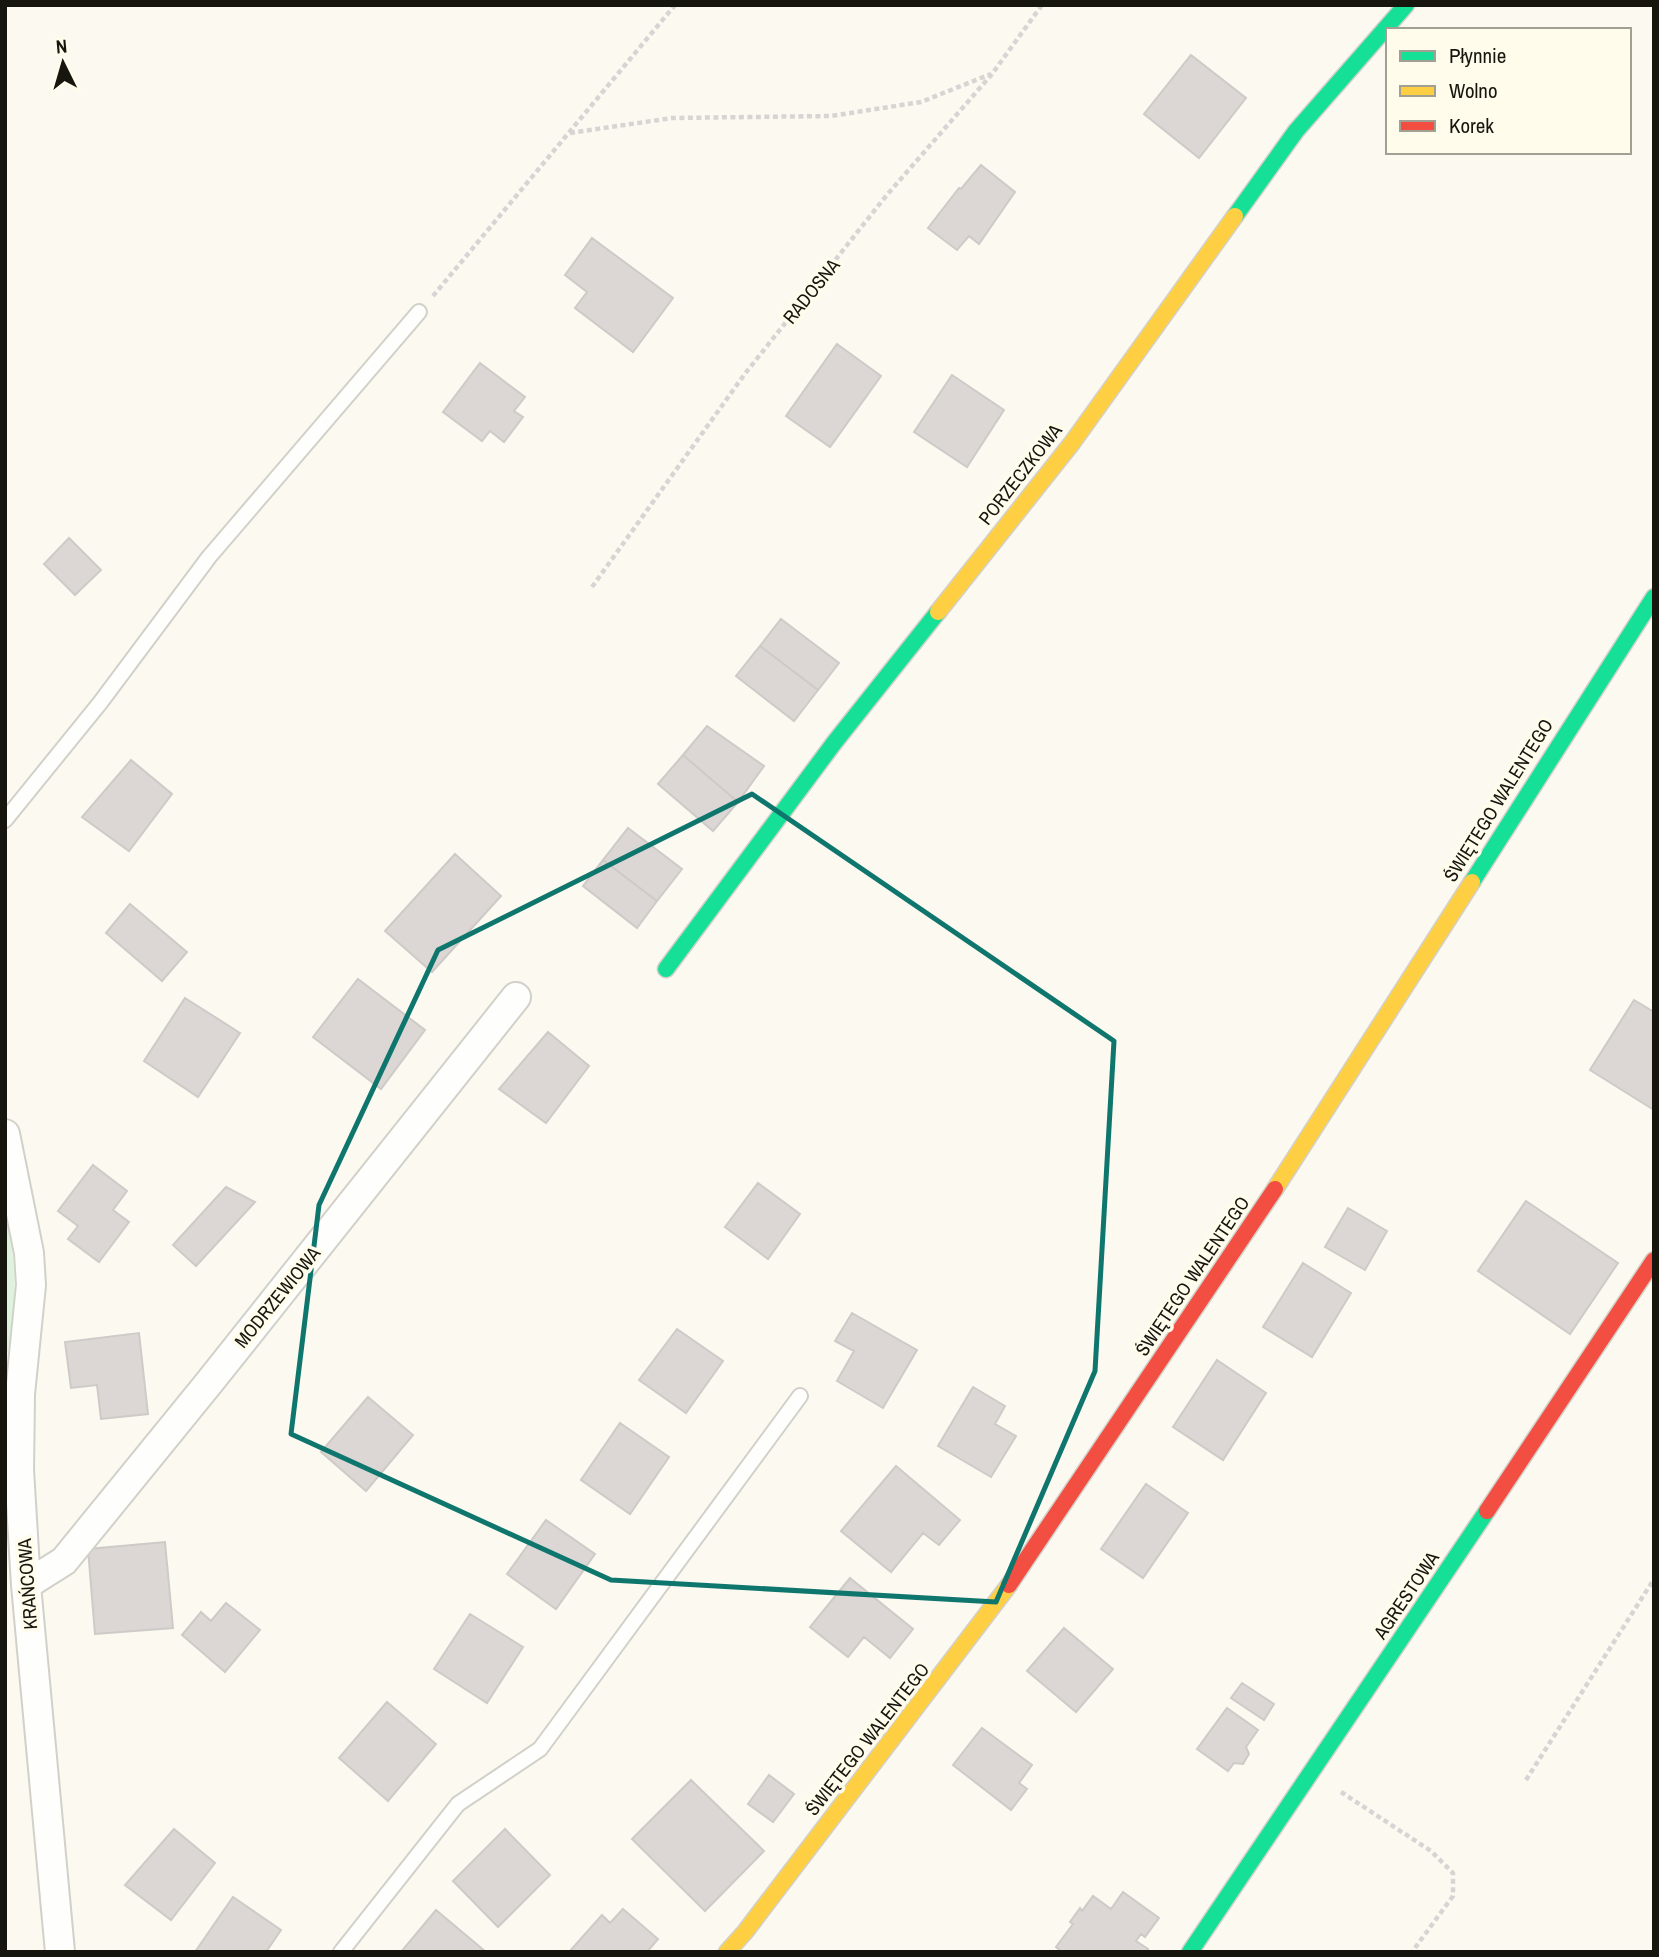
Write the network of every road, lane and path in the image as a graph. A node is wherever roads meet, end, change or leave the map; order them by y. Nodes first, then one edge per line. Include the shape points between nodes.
1 (675, 5) edge
2 (1042, 5) edge
3 (1406, 5) edge
4 (992, 74) junction
5 (570, 133) junction
6 (419, 313) joint
7 (592, 587) dead end
8 (1654, 597) edge
9 (5, 820) edge
10 (666, 969) dead end
11 (516, 997) dead end
12 (5, 1135) edge
13 (1654, 1259) edge
14 (800, 1396) dead end
15 (1654, 1579) edge
16 (21, 1585) junction
17 (1311, 1772) junction
18 (1526, 1780) dead end
19 (60, 1952) edge
20 (341, 1952) edge
21 (727, 1952) edge
22 (1190, 1952) edge
23 (1412, 1952) edge

1 - 5 path
2 - 4 path, RADOSNA
3 - 10 street, PORZECZKOWA via 1296,131 1072,443 834,743
4 - 5 path via 921,102 831,116 672,118
4 - 7 path, RADOSNA via 886,196 744,375
5 - 6 path
6 - 9 lane via 209,556 100,703
8 - 21 street, ŚWIĘTEGO WALENTEGO via 1264,1208 1009,1586
11 - 16 street, MODRZEWIOWA via 64,1561
12 - 16 street, KRAŃCOWA via 30,1253 20,1394
13 - 17 street, AGRESTOWA
14 - 20 lane via 540,1749 458,1804
15 - 18 path
16 - 19 street, KRAŃCOWA
17 - 22 street, AGRESTOWA
17 - 23 path via 1431,1851 1453,1873 1453,1896

